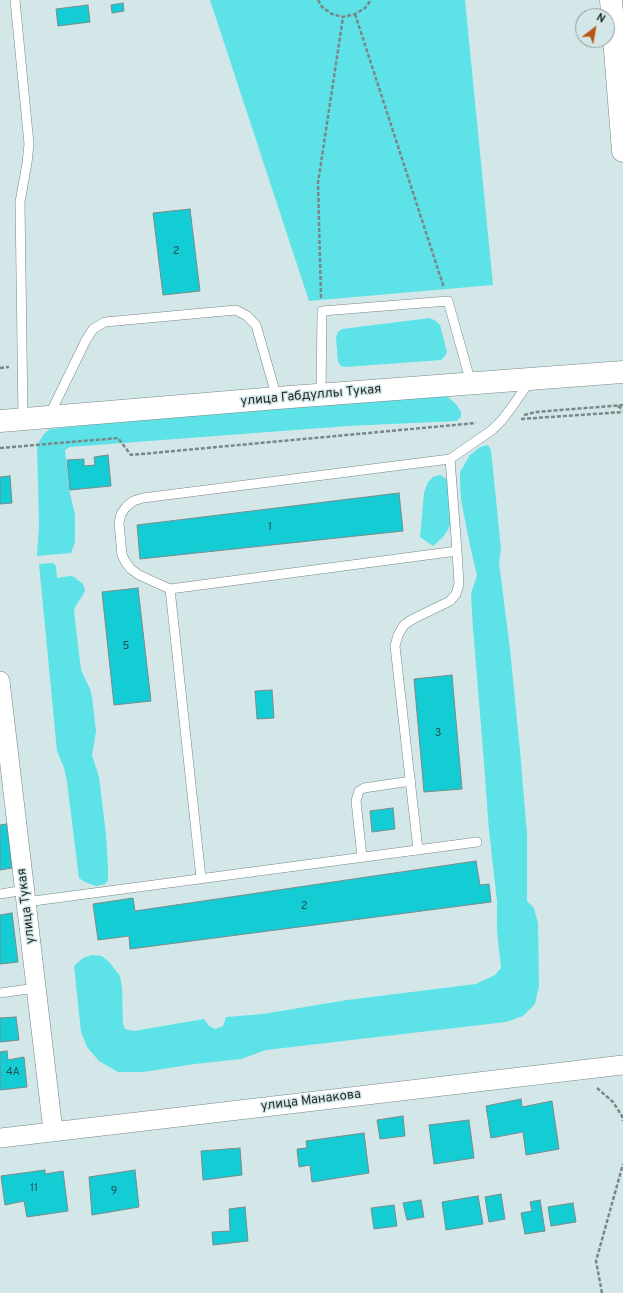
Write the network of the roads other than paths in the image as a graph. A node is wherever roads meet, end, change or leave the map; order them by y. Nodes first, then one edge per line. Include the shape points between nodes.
1 (15, 0) edge
2 (611, 0) edge
3 (619, 42) edge
4 (623, 152) edge
5 (623, 372) edge
6 (532, 378) junction
7 (471, 383) junction
8 (320, 395) junction
9 (277, 398) junction
10 (48, 418) junction
11 (23, 420) junction
12 (0, 422) edge
13 (450, 459) junction
14 (457, 551) junction
15 (170, 589) junction
16 (0, 681) edge
17 (411, 781) junction
18 (476, 842) dead end
19 (418, 850) junction
20 (362, 857) junction
21 (202, 878) junction
22 (0, 894) edge
23 (26, 896) junction
24 (36, 988) junction
25 (0, 993) edge
26 (623, 1064) edge
27 (53, 1131) junction
28 (0, 1138) edge

1 - 11 lane via 29,144 20,202
2 - 3 street
3 - 4 street
5 - 6 street, улица Габдуллы Тукая
6 - 7 street, улица Габдуллы Тукая
6 - 13 lane via 492,430
7 - 8 street, улица Габдуллы Тукая
7 - 8 lane via 448,301 322,311
8 - 9 street, улица Габдуллы Тукая
9 - 10 street, улица Габдуллы Тукая
9 - 10 lane via 256,325 236,310 105,322 93,329 86,340
10 - 11 street, улица Габдуллы Тукая
11 - 12 street, улица Габдуллы Тукая
13 - 14 lane
13 - 15 lane via 133,501 121,514 119,523 122,554 131,570
14 - 15 lane
14 - 17 lane via 459,584 456,594 450,601 404,626 395,646
15 - 21 lane
16 - 23 street, улица Тукая via 10,795
17 - 19 lane
17 - 20 lane via 364,788 359,791 356,802
18 - 19 lane
19 - 20 lane
20 - 21 lane
21 - 23 lane
22 - 23 lane
23 - 24 street, улица Тукая
24 - 25 lane
24 - 27 street, улица Тукая
26 - 27 street, улица Манакова
27 - 28 street, улица Манакова

